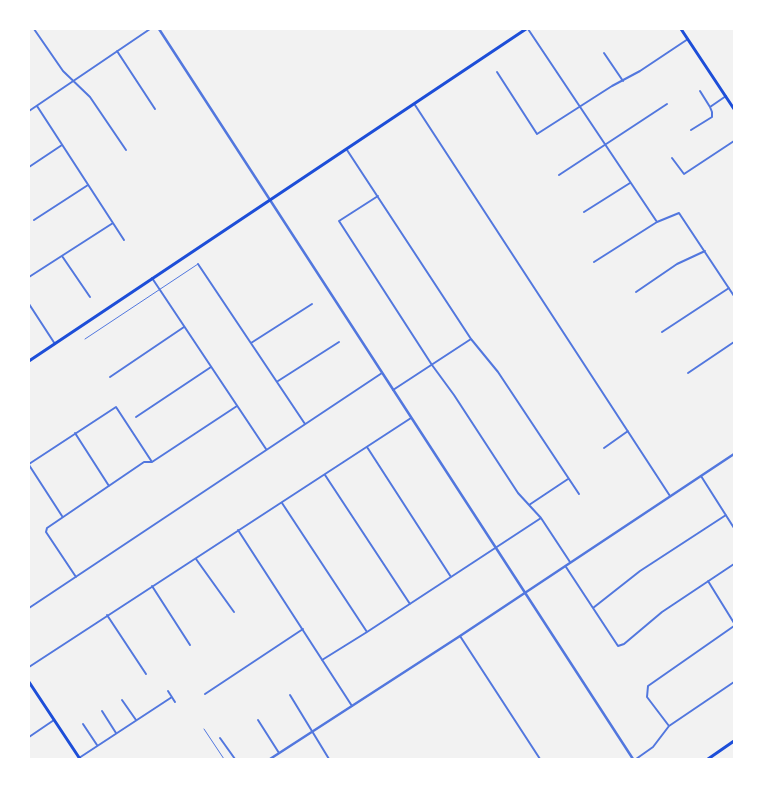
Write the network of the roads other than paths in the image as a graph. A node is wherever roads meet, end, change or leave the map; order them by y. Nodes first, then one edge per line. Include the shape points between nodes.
1 (34, 29) edge
2 (150, 29) edge
3 (159, 29) edge
4 (527, 29) edge
5 (681, 29) edge
6 (688, 39) junction
7 (117, 51) junction
8 (604, 53) dead end
9 (497, 72) dead end
10 (72, 81) junction
11 (623, 81) junction
12 (700, 91) dead end
13 (726, 96) junction
14 (414, 104) junction
15 (667, 104) dead end
16 (37, 106) junction
17 (580, 107) junction
18 (710, 107) junction
19 (734, 109) edge
20 (154, 110) dead end
21 (29, 111) edge
22 (691, 130) dead end
23 (734, 141) edge
24 (605, 144) junction
25 (62, 145) junction
26 (346, 149) junction
27 (126, 150) dead end
28 (672, 158) dead end
29 (29, 167) edge
30 (559, 175) dead end
31 (630, 183) junction
32 (88, 185) junction
33 (378, 196) junction
34 (269, 200) junction
35 (584, 212) dead end
36 (34, 220) dead end
37 (657, 222) junction
38 (113, 223) junction
39 (124, 240) dead end
40 (705, 251) junction
41 (62, 256) junction
42 (594, 262) dead end
43 (198, 264) joint
44 (29, 277) edge
45 (152, 278) junction
46 (729, 288) junction
47 (160, 290) junction
48 (636, 292) dead end
49 (734, 296) edge
50 (90, 297) dead end
51 (29, 304) edge
52 (312, 304) dead end
53 (184, 327) junction
54 (662, 332) dead end
55 (86, 338) dead end
56 (471, 339) junction
57 (339, 342) dead end
58 (734, 342) edge
59 (251, 343) junction
60 (55, 344) junction
61 (29, 361) edge
62 (432, 365) junction
63 (211, 367) junction
64 (382, 372) junction
65 (688, 372) dead end
66 (110, 377) dead end
67 (277, 382) junction
68 (393, 390) junction
69 (237, 406) junction
70 (136, 417) dead end
71 (412, 418) junction
72 (304, 424) junction
73 (628, 431) junction
74 (75, 433) junction
75 (367, 447) junction
76 (604, 448) dead end
77 (266, 449) junction
78 (734, 454) edge
79 (152, 462) junction
80 (29, 464) edge
81 (324, 474) junction
82 (701, 476) junction
83 (568, 480) junction
84 (109, 486) junction
85 (579, 494) dead end
86 (670, 496) junction
87 (282, 502) junction
88 (529, 505) junction
89 (726, 515) junction
90 (62, 516) junction
91 (541, 518) junction
92 (734, 528) edge
93 (238, 530) junction
94 (496, 547) junction
95 (196, 559) junction
96 (570, 562) junction
97 (734, 564) edge
98 (565, 565) junction
99 (76, 577) junction
100 (451, 577) junction
101 (708, 581) junction
102 (152, 586) junction
103 (525, 592) junction
104 (410, 604) junction
105 (29, 608) edge
106 (593, 608) junction
107 (234, 612) dead end
108 (107, 615) junction
109 (734, 625) edge
110 (303, 629) junction
111 (367, 632) junction
112 (460, 636) junction
113 (190, 645) dead end
114 (322, 660) junction
115 (29, 667) edge
116 (146, 674) dead end
117 (29, 682) edge
118 (734, 682) edge
119 (168, 691) dead end
120 (205, 694) dead end
121 (290, 695) dead end
122 (172, 697) junction
123 (122, 700) dead end
124 (175, 702) dead end
125 (352, 706) junction
126 (102, 712) dead end
127 (54, 720) junction
128 (136, 720) junction
129 (258, 720) dead end
130 (83, 724) dead end
131 (669, 726) junction
132 (204, 730) dead end
133 (312, 731) junction
134 (116, 733) junction
135 (29, 737) edge
136 (220, 738) dead end
137 (734, 741) edge
138 (97, 745) junction
139 (279, 753) junction
140 (79, 758) edge
141 (224, 759) edge
142 (235, 759) edge
143 (270, 759) edge
144 (329, 759) edge
145 (540, 759) edge
146 (634, 759) edge
147 (708, 759) edge

1 - 10 street
2 - 7 street
3 - 34 street
4 - 14 main road
4 - 17 street
5 - 6 main road
6 - 11 street
6 - 13 main road
7 - 10 street
7 - 20 street
8 - 11 street
9 - 17 street via 537,134
10 - 16 street
10 - 27 street via 90,97
11 - 17 street
12 - 18 street
13 - 18 street
13 - 19 main road
14 - 26 main road
14 - 73 street
15 - 24 street
16 - 21 street
16 - 25 street
17 - 24 street
18 - 22 street via 712,117
23 - 28 street via 684,174
24 - 30 street
24 - 31 street
25 - 29 street
25 - 32 street
26 - 33 street
26 - 34 main road
31 - 35 street
31 - 37 street
32 - 36 street
32 - 38 street
33 - 56 street
33 - 62 street via 339,221
34 - 45 main road
34 - 64 street
37 - 40 street via 679,213
37 - 42 street
38 - 39 street
38 - 41 street
40 - 46 street
40 - 48 street via 677,264
41 - 44 street
41 - 50 street
43 - 47 lane
43 - 59 street
45 - 47 street
45 - 60 main road
46 - 49 street
46 - 54 street
47 - 53 street
47 - 55 lane
51 - 60 street
52 - 59 street
53 - 63 street
53 - 66 street
56 - 62 street
56 - 83 street via 498,372
57 - 67 street
58 - 65 street
59 - 67 street
60 - 61 main road
62 - 68 street
62 - 88 street
63 - 69 street
63 - 70 street
64 - 68 street
64 - 72 street
67 - 72 street
68 - 71 street
69 - 77 street
69 - 79 street
71 - 75 street
71 - 94 street
72 - 77 street
73 - 76 street
73 - 86 street
74 - 79 street via 116,407
74 - 80 street
74 - 84 street
75 - 81 street
75 - 100 street
77 - 99 street
78 - 82 street
79 - 84 street via 144,462
80 - 90 street
81 - 87 street
81 - 104 street
82 - 86 street
82 - 89 street
83 - 85 street
83 - 88 street
84 - 90 street
86 - 96 street
87 - 93 street
87 - 111 street
88 - 91 street
89 - 92 street
89 - 106 street via 640,571
90 - 99 street via 46,532
91 - 94 street
91 - 96 street
93 - 95 street
93 - 110 street
94 - 100 street
94 - 103 street
95 - 102 street
95 - 107 street
96 - 98 street
97 - 101 street
98 - 103 street
98 - 106 street
99 - 105 street
100 - 104 street
101 - 106 street via 618,646
101 - 109 street
102 - 108 street
102 - 113 street
103 - 112 street
103 - 146 street
104 - 111 street
108 - 115 street
108 - 116 street
109 - 131 street via 648,686 647,697
110 - 114 street
110 - 120 street
111 - 114 street
112 - 125 street
112 - 145 street
114 - 125 street
117 - 127 main road
118 - 131 street
119 - 122 street
121 - 133 street
122 - 124 street
122 - 128 street
123 - 128 street
125 - 133 street
126 - 134 street
127 - 135 street
127 - 140 main road
128 - 134 street
129 - 139 street
130 - 138 street
131 - 146 street via 653,747
132 - 141 lane
133 - 139 street
133 - 144 street
134 - 138 street
136 - 142 street
137 - 147 main road
138 - 140 street
139 - 143 street

